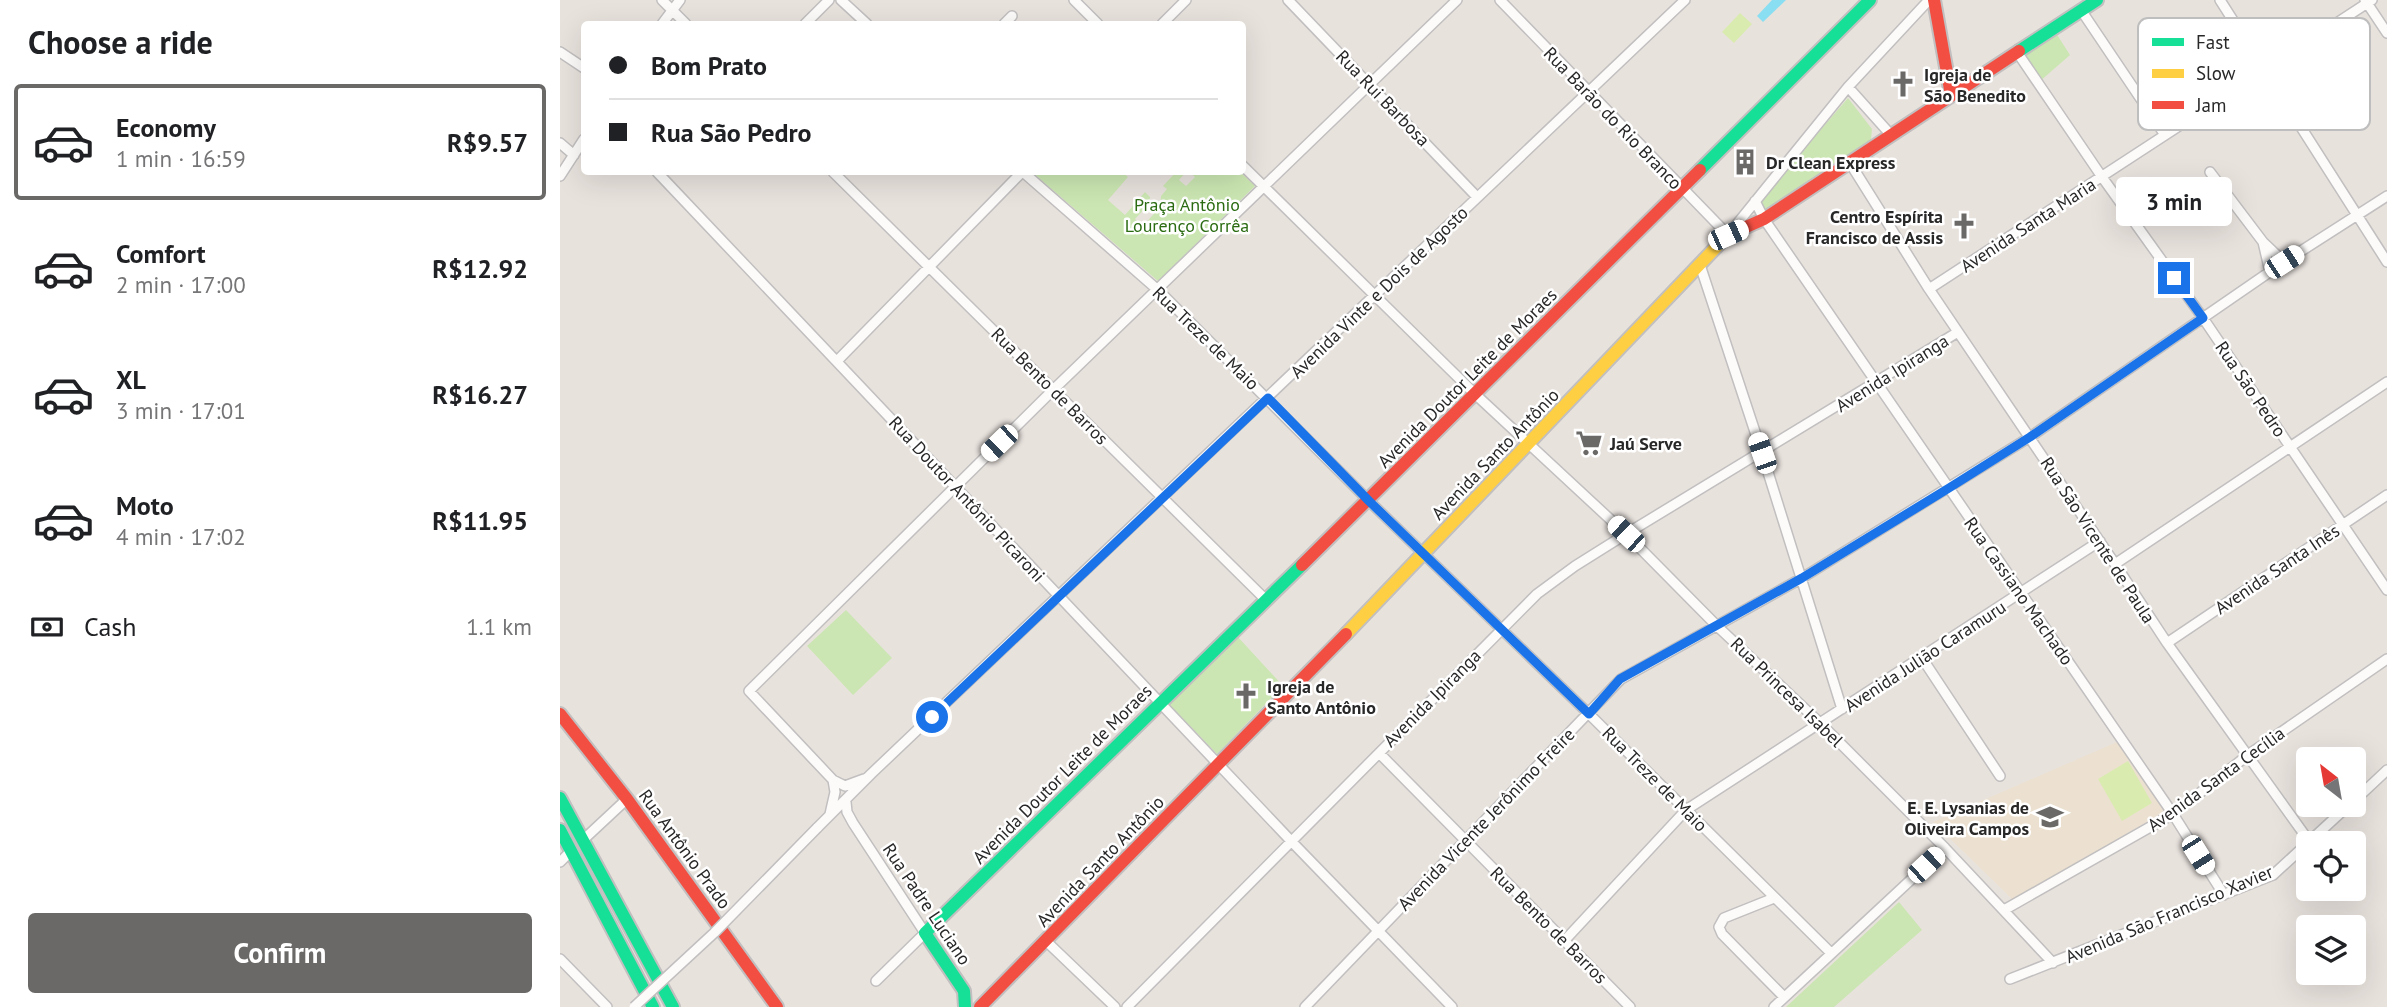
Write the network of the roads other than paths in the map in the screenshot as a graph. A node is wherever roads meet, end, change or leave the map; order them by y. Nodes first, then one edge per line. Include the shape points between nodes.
1 (662, 0) edge
2 (680, 0) edge
3 (829, 0) edge
4 (841, 0) edge
5 (1074, 0) edge
6 (1186, 0) edge
7 (1288, 0) edge
8 (1457, 0) edge
9 (1500, 0) edge
10 (1685, 0) edge
11 (1870, 0) edge
12 (1931, 0) edge
13 (2097, 0) edge
14 (2220, 0) edge
15 (2368, 1) edge
16 (2081, 10) junction
17 (672, 11) junction
18 (1012, 16) dead end
19 (2232, 18) edge
20 (2343, 18) edge
21 (664, 21) edge
22 (683, 21) edge
23 (808, 21) edge
24 (864, 21) edge
25 (1006, 21) edge
26 (1095, 21) edge
27 (1165, 21) edge
28 (2387, 33) edge
29 (560, 52) edge
30 (2017, 52) junction
31 (581, 66) edge
32 (1368, 84) junction
33 (1848, 87) junction
34 (1589, 92) junction
35 (1951, 95) junction
36 (2138, 95) edge
37 (2162, 130) edge
38 (2173, 130) edge
39 (2303, 130) edge
40 (1891, 135) junction
41 (2165, 135) junction
42 (560, 144) edge
43 (581, 144) edge
44 (574, 155) junction
45 (1850, 163) junction
46 (1246, 169) edge
47 (2210, 173) dead end
48 (662, 175) edge
49 (836, 175) edge
50 (1020, 175) edge
51 (1026, 175) edge
52 (560, 176) edge
53 (2102, 177) junction
54 (1264, 186) junction
55 (1681, 189) junction
56 (2387, 196) edge
57 (1477, 197) junction
58 (1755, 201) junction
59 (2356, 216) junction
60 (1764, 219) junction
61 (1728, 235) junction
62 (2263, 243) junction
63 (2284, 262) junction
64 (2387, 262) edge
65 (1700, 264) junction
66 (929, 267) junction
67 (2270, 272) junction
68 (1929, 289) junction
69 (1159, 291) junction
70 (1375, 295) junction
71 (2203, 318) junction
72 (1958, 332) junction
73 (838, 360) junction
74 (1878, 382) junction
75 (2387, 382) edge
76 (1054, 390) junction
77 (1475, 394) junction
78 (1268, 398) junction
79 (2030, 437) junction
80 (1529, 444) junction
81 (2290, 447) junction
82 (1762, 453) junction
83 (956, 486) junction
84 (1949, 488) junction
85 (2387, 495) edge
86 (1162, 498) junction
87 (1369, 501) junction
88 (2343, 524) junction
89 (1626, 534) junction
90 (2100, 541) junction
91 (1424, 554) junction
92 (2115, 564) junction
93 (1802, 578) junction
94 (2387, 590) edge
95 (2022, 594) junction
96 (1059, 597) junction
97 (1266, 600) junction
98 (1717, 626) junction
99 (1501, 628) junction
100 (2166, 643) junction
101 (1922, 658) junction
102 (2387, 659) edge
103 (1159, 702) junction
104 (1842, 709) junction
105 (560, 714) edge
106 (1589, 714) junction
107 (1821, 724) junction
108 (1379, 752) junction
109 (2248, 755) junction
110 (1219, 764) junction
111 (2387, 770) edge
112 (871, 774) junction
113 (2000, 776) dead end
114 (833, 780) junction
115 (2366, 790) edge
116 (560, 798) edge
117 (627, 799) junction
118 (846, 802) junction
119 (1686, 810) junction
120 (2173, 814) junction
121 (830, 816) junction
122 (2336, 817) edge
123 (853, 823) junction
124 (560, 830) edge
125 (2301, 831) edge
126 (2321, 831) edge
127 (583, 840) junction
128 (1465, 841) junction
129 (1292, 842) junction
130 (1945, 848) junction
131 (571, 851) junction
132 (2296, 854) edge
133 (560, 862) edge
134 (2224, 895) junction
135 (1774, 898) junction
136 (2004, 910) junction
137 (1379, 930) junction
138 (925, 933) junction
139 (1565, 940) junction
140 (1046, 941) junction
141 (1831, 953) junction
142 (560, 959) edge
143 (2053, 963) junction
144 (2010, 979) dead end
145 (876, 981) dead end
146 (964, 991) junction
147 (1784, 997) junction
148 (983, 1004) edge
149 (607, 1007) edge
150 (634, 1007) edge
151 (653, 1007) edge
152 (673, 1007) edge
153 (777, 1007) edge
154 (965, 1007) edge
155 (1115, 1007) edge
156 (1127, 1007) edge
157 (1305, 1007) edge
158 (1452, 1007) edge
159 (1630, 1007) edge
160 (1774, 1007) edge

1 - 17 street
2 - 17 street
3 - 23 street
4 - 24 street
5 - 26 street
6 - 27 street
7 - 32 street, Rua Rui Barbosa
8 - 32 street
9 - 34 street, Rua Barão do Rio Branco
10 - 34 street, Avenida Vinte e Dois de Agosto
11 - 55 street, Avenida Doutor Leite de Moraes
12 - 33 street, Avenida Santo Antônio
12 - 35 street
13 - 16 street
14 - 19 street
15 - 20 street, Avenida Santa Maria
15 - 28 street
16 - 30 street
16 - 36 street
17 - 21 street
17 - 22 street
18 - 25 street
29 - 31 street
30 - 35 street
30 - 53 street, Rua São Pedro
32 - 54 street
32 - 57 street, Rua Rui Barbosa
33 - 40 street
33 - 58 street, Avenida Santo Antônio
34 - 55 street, Rua Barão do Rio Branco
34 - 57 street, Avenida Vinte e Dois de Agosto
35 - 40 street
37 - 41 street
38 - 41 street, Avenida Santa Maria
39 - 59 street
40 - 45 street
41 - 53 street, Avenida Santa Maria
42 - 44 street
43 - 44 street
44 - 52 street
45 - 60 street
45 - 68 street, Rua São Vicente de Paula
46 - 54 street, Rua Princesa Isabel
47 - 62 street
48 - 73 street, Rua Doutor Antônio Picaroni
49 - 66 street, Rua Bento de Barros
50 - 66 street
51 - 69 street, Rua Treze de Maio
53 - 68 street, Avenida Santa Maria
53 - 71 street, Rua São Pedro
54 - 69 street
54 - 70 street, Rua Princesa Isabel
55 - 61 street, Rua Barão do Rio Branco
55 - 77 street, Avenida Doutor Leite de Moraes
56 - 59 street, Avenida Vicente Jerônimo Freire
57 - 70 street, Avenida Vinte e Dois de Agosto
58 - 60 street, Rua Cassiano Machado
58 - 61 street, Avenida Santo Antônio
59 - 63 street, Avenida Vicente Jerônimo Freire
59 - 64 street
60 - 61 street
60 - 74 street, Rua Cassiano Machado
61 - 65 street, Avenida Santo Antônio
62 - 63 street
62 - 67 street
63 - 67 street, Avenida Vicente Jerônimo Freire
65 - 80 street, Avenida Santo Antônio
65 - 82 street
66 - 73 street
66 - 76 street, Rua Bento de Barros
67 - 71 street, Avenida Vicente Jerônimo Freire
68 - 72 street, Rua São Vicente de Paula
69 - 76 street
69 - 78 street, Rua Treze de Maio
70 - 77 street, Rua Princesa Isabel
70 - 78 street, Avenida Vinte e Dois de Agosto
71 - 79 street, Avenida Vicente Jerônimo Freire
71 - 81 street, Rua São Pedro
72 - 74 street, Avenida Ipiranga
72 - 79 street, Rua São Vicente de Paula
73 - 83 street, Rua Doutor Antônio Picaroni
74 - 82 street, Avenida Ipiranga
74 - 84 street, Rua Cassiano Machado
75 - 81 street
76 - 83 street
76 - 86 street, Rua Bento de Barros
77 - 80 street, Rua Princesa Isabel
77 - 87 street, Avenida Doutor Leite de Moraes
78 - 86 street, Avenida Vinte e Dois de Agosto
78 - 87 street, Rua Treze de Maio
79 - 84 street, Avenida Vicente Jerônimo Freire
79 - 90 street, Rua São Vicente de Paula
80 - 89 street, Rua Princesa Isabel
80 - 91 street, Avenida Santo Antônio
81 - 88 street, Rua São Pedro
81 - 92 street
82 - 89 street, Avenida Ipiranga
82 - 93 street
83 - 96 street, Rua Doutor Antônio Picaroni
83 - 114 street via 749,691
84 - 93 street, Avenida Vicente Jerônimo Freire
84 - 95 street, Rua Cassiano Machado
85 - 88 street, Avenida Santa Inês
86 - 96 street, Avenida Vinte e Dois de Agosto
86 - 97 street, Rua Bento de Barros
87 - 91 street, Rua Treze de Maio
87 - 97 street, Avenida Doutor Leite de Moraes
88 - 94 street, Rua São Pedro
88 - 100 street, Avenida Santa Inês
89 - 98 street, Rua Princesa Isabel
89 - 99 street, Avenida Ipiranga via 1574,566
90 - 92 street, Rua São Vicente de Paula
90 - 95 street, Avenida Julião Caramuru
91 - 99 street, Rua Treze de Maio
91 - 110 street, Avenida Santo Antônio
92 - 100 street, Rua São Vicente de Paula
93 - 98 street, Avenida Vicente Jerônimo Freire
93 - 104 street
95 - 101 street, Avenida Julião Caramuru
95 - 120 street, Rua Cassiano Machado
96 - 103 street, Rua Doutor Antônio Picaroni
96 - 112 street, Avenida Vinte e Dois de Agosto
97 - 103 street, Avenida Doutor Leite de Moraes
98 - 106 street, Avenida Vicente Jerônimo Freire via 1620,679
98 - 107 street, Rua Princesa Isabel
99 - 106 street, Rua Treze de Maio
99 - 108 street, Avenida Ipiranga
100 - 109 street, Rua São Vicente de Paula
101 - 104 street, Avenida Julião Caramuru
101 - 113 street
102 - 109 street, Avenida Santa Cecília
103 - 110 street, Rua Doutor Antônio Picaroni
103 - 138 street, Avenida Doutor Leite de Moraes
104 - 107 street, Avenida Julião Caramuru
105 - 117 street, Rua Antônio Prado
106 - 119 street, Rua Treze de Maio
106 - 128 street, Avenida Vicente Jerônimo Freire
107 - 119 street, Avenida Julião Caramuru
107 - 130 street, Rua Princesa Isabel
108 - 128 street, Rua Bento de Barros
108 - 129 street, Avenida Ipiranga
109 - 120 street, Avenida Santa Cecília
109 - 125 street, Rua São Vicente de Paula
110 - 129 street, Rua Doutor Antônio Picaroni
110 - 140 street, Avenida Santo Antônio
111 - 115 street
112 - 114 street via 845,786
112 - 118 street, Avenida Vinte e Dois de Agosto
114 - 121 street
116 - 127 street
117 - 127 street
117 - 153 street, Rua Antônio Prado
118 - 121 street, Avenida Vinte e Dois de Agosto
118 - 123 street, Rua Padre Luciano
119 - 135 street, Rua Treze de Maio
119 - 139 street, Avenida Julião Caramuru
120 - 134 street, Rua Cassiano Machado
120 - 136 street, Avenida Santa Cecília
121 - 123 street
121 - 150 street, Avenida Vinte e Dois de Agosto, bridge
122 - 126 street, Avenida São Francisco Xavier
123 - 138 street, Rua Padre Luciano
124 - 131 street
127 - 152 street
128 - 137 street, Avenida Vicente Jerônimo Freire
128 - 139 street, Rua Bento de Barros
129 - 137 street, Rua Doutor Antônio Picaroni
129 - 156 street, Avenida Ipiranga
130 - 136 street, Rua Princesa Isabel
130 - 141 street
131 - 133 street
131 - 151 street
132 - 134 street, Avenida São Francisco Xavier via 2273,875
134 - 143 street, Avenida São Francisco Xavier
135 - 141 street, Rua Treze de Maio
135 - 147 street via 1724,918 1719,927
136 - 143 street, Rua Princesa Isabel
137 - 157 street, Avenida Vicente Jerônimo Freire
137 - 158 street, Rua Doutor Antônio Picaroni
138 - 145 street, Avenida Doutor Leite de Moraes
138 - 146 street, Rua Padre Luciano
139 - 159 street, Rua Bento de Barros
140 - 148 street, Avenida Santo Antônio
140 - 155 street
141 - 147 street
142 - 149 street
143 - 144 street, Avenida São Francisco Xavier
146 - 148 street
146 - 154 street, Rua Padre Luciano
147 - 160 street

